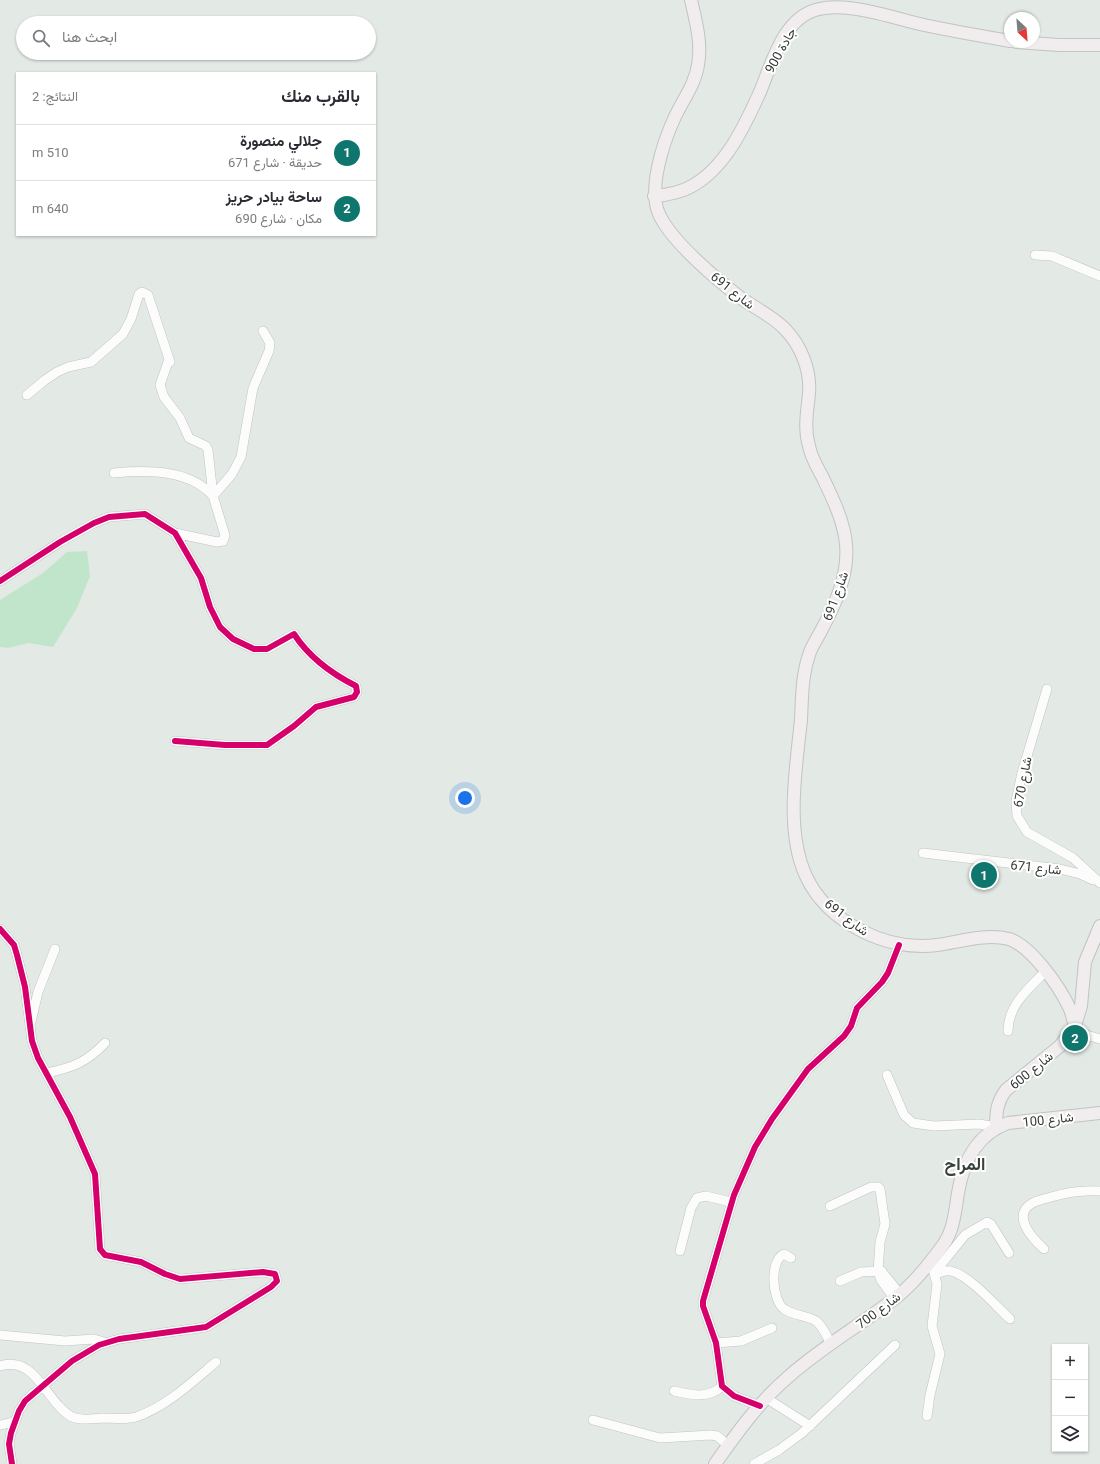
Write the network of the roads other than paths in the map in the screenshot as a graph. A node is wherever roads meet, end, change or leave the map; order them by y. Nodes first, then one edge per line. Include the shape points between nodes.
1 (691, 0) edge
2 (1004, 40) edge
3 (1040, 44) edge
4 (1100, 45) edge
5 (654, 196) junction
6 (1035, 255) dead end
7 (1100, 276) edge
8 (263, 331) dead end
9 (27, 396) dead end
10 (114, 473) dead end
11 (213, 496) junction
12 (175, 532) junction
13 (0, 581) edge
14 (1047, 689) dead end
15 (175, 741) dead end
16 (923, 853) dead end
17 (1100, 882) edge
18 (1100, 926) edge
19 (0, 929) edge
20 (899, 945) junction
21 (55, 949) dead end
22 (1046, 971) junction
23 (30, 1025) junction
24 (1073, 1028) junction
25 (1008, 1030) dead end
26 (1100, 1039) edge
27 (105, 1042) dead end
28 (46, 1073) junction
29 (887, 1075) dead end
30 (1100, 1113) edge
31 (996, 1127) junction
32 (1100, 1191) edge
33 (731, 1202) junction
34 (830, 1206) dead end
35 (1044, 1250) dead end
36 (680, 1251) dead end
37 (1009, 1252) dead end
38 (791, 1258) dead end
39 (934, 1269) junction
40 (880, 1270) junction
41 (840, 1281) dead end
42 (897, 1296) junction
43 (1010, 1319) dead end
44 (772, 1328) dead end
45 (0, 1335) edge
46 (106, 1343) junction
47 (716, 1343) junction
48 (831, 1344) junction
49 (895, 1345) dead end
50 (216, 1362) dead end
51 (0, 1366) edge
52 (722, 1386) junction
53 (42, 1387) junction
54 (674, 1391) dead end
55 (763, 1402) junction
56 (927, 1416) dead end
57 (593, 1420) dead end
58 (14, 1422) junction
59 (0, 1425) edge
60 (810, 1426) junction
61 (728, 1445) junction
62 (719, 1462) edge
63 (12, 1464) edge
64 (754, 1464) edge

1 - 5 main road, شارع 691 via 698,33 698,64 695,78 674,119 664,146
2 - 5 main road, جادة 900 via 852,9 818,9 806,14 783,38 748,117 723,158 692,186 669,195
3 - 4 main road
5 - 20 main road, شارع 691 via 659,213 670,233 714,276 782,326 802,354 808,382 807,438 810,451 840,518 846,542 846,567 836,601 809,653 805,674 796,765 795,837 805,875 826,903 862,931 880,940
6 - 7 street via 1052,256
8 - 11 street via 270,343 269,352 253,388 240,458 232,474
9 - 11 street via 57,372 91,362 123,334 139,294 145,293 170,362 162,381 161,391 180,418 189,438 206,446 208,450
10 - 11 street via 143,471 171,474 206,487
11 - 12 street via 225,534 223,541 205,540
12 - 13 street via 145,514 109,517 77,531
12 - 15 street via 201,578 210,607 220,627 233,639 254,649 267,649 294,634 302,647 338,677 356,686 357,692 354,697 316,707 267,745
14 - 17 street, شارع 670 via 1022,772 1016,801 1016,816 1028,832 1073,858
16 - 17 street, شارع 671 via 1070,871
18 - 24 main road, شارع 600 via 1085,962 1081,1006
19 - 23 street via 14,945 18,955
20 - 22 main road, شارع 691 via 915,947 972,939 1006,938 1025,949
20 - 33 street via 888,973 857,1008 851,1026 844,1036 808,1069 772,1119 755,1147
21 - 23 street via 38,992
22 - 24 main road, شارع 691 via 1070,1008
22 - 25 street via 1018,1000 1008,1021
23 - 28 street via 34,1049
24 - 26 street
24 - 31 main road, شارع 600 via 1060,1046 1006,1090 996,1111
27 - 28 street via 92,1056 78,1064
28 - 46 street via 70,1117 95,1174 99,1243 106,1255 141,1262 180,1279 263,1272 275,1274 277,1277 277,1281 271,1287 206,1327
29 - 31 street via 904,1114 913,1124 979,1124
30 - 31 main road, شارع 100 via 1025,1121
31 - 39 main road, شارع 700 via 978,1144 965,1164 954,1221
32 - 35 street via 1065,1193 1027,1207 1024,1215 1026,1228
33 - 36 street via 706,1196 697,1198 691,1208
33 - 47 street via 702,1306
34 - 40 street via 871,1187 880,1189 885,1224 879,1248
37 - 39 street via 991,1224 987,1222 965,1235
38 - 48 street via 784,1254 779,1256 775,1265 775,1284 781,1306 788,1312 816,1321
39 - 42 main road, شارع 700
39 - 43 street via 950,1271 968,1281
39 - 56 street via 937,1294 932,1322 940,1358 932,1384
40 - 41 street via 861,1272
40 - 42 street
42 - 48 main road, شارع 700
44 - 47 street via 741,1341
45 - 46 street via 54,1340 94,1339
46 - 53 street via 72,1361
47 - 52 street
48 - 55 main road, شارع 700 via 786,1378
49 - 60 street
50 - 53 street via 154,1410 134,1417 74,1418 61,1409
51 - 53 street via 9,1364 30,1370
52 - 54 street via 717,1391 705,1395
52 - 55 street via 734,1396
53 - 58 street via 25,1401
55 - 60 street
55 - 61 main road, شارع 700
57 - 61 street via 660,1438 717,1436
58 - 59 street
58 - 63 street via 9,1444
60 - 64 street via 779,1450
61 - 62 main road, شارع 700

